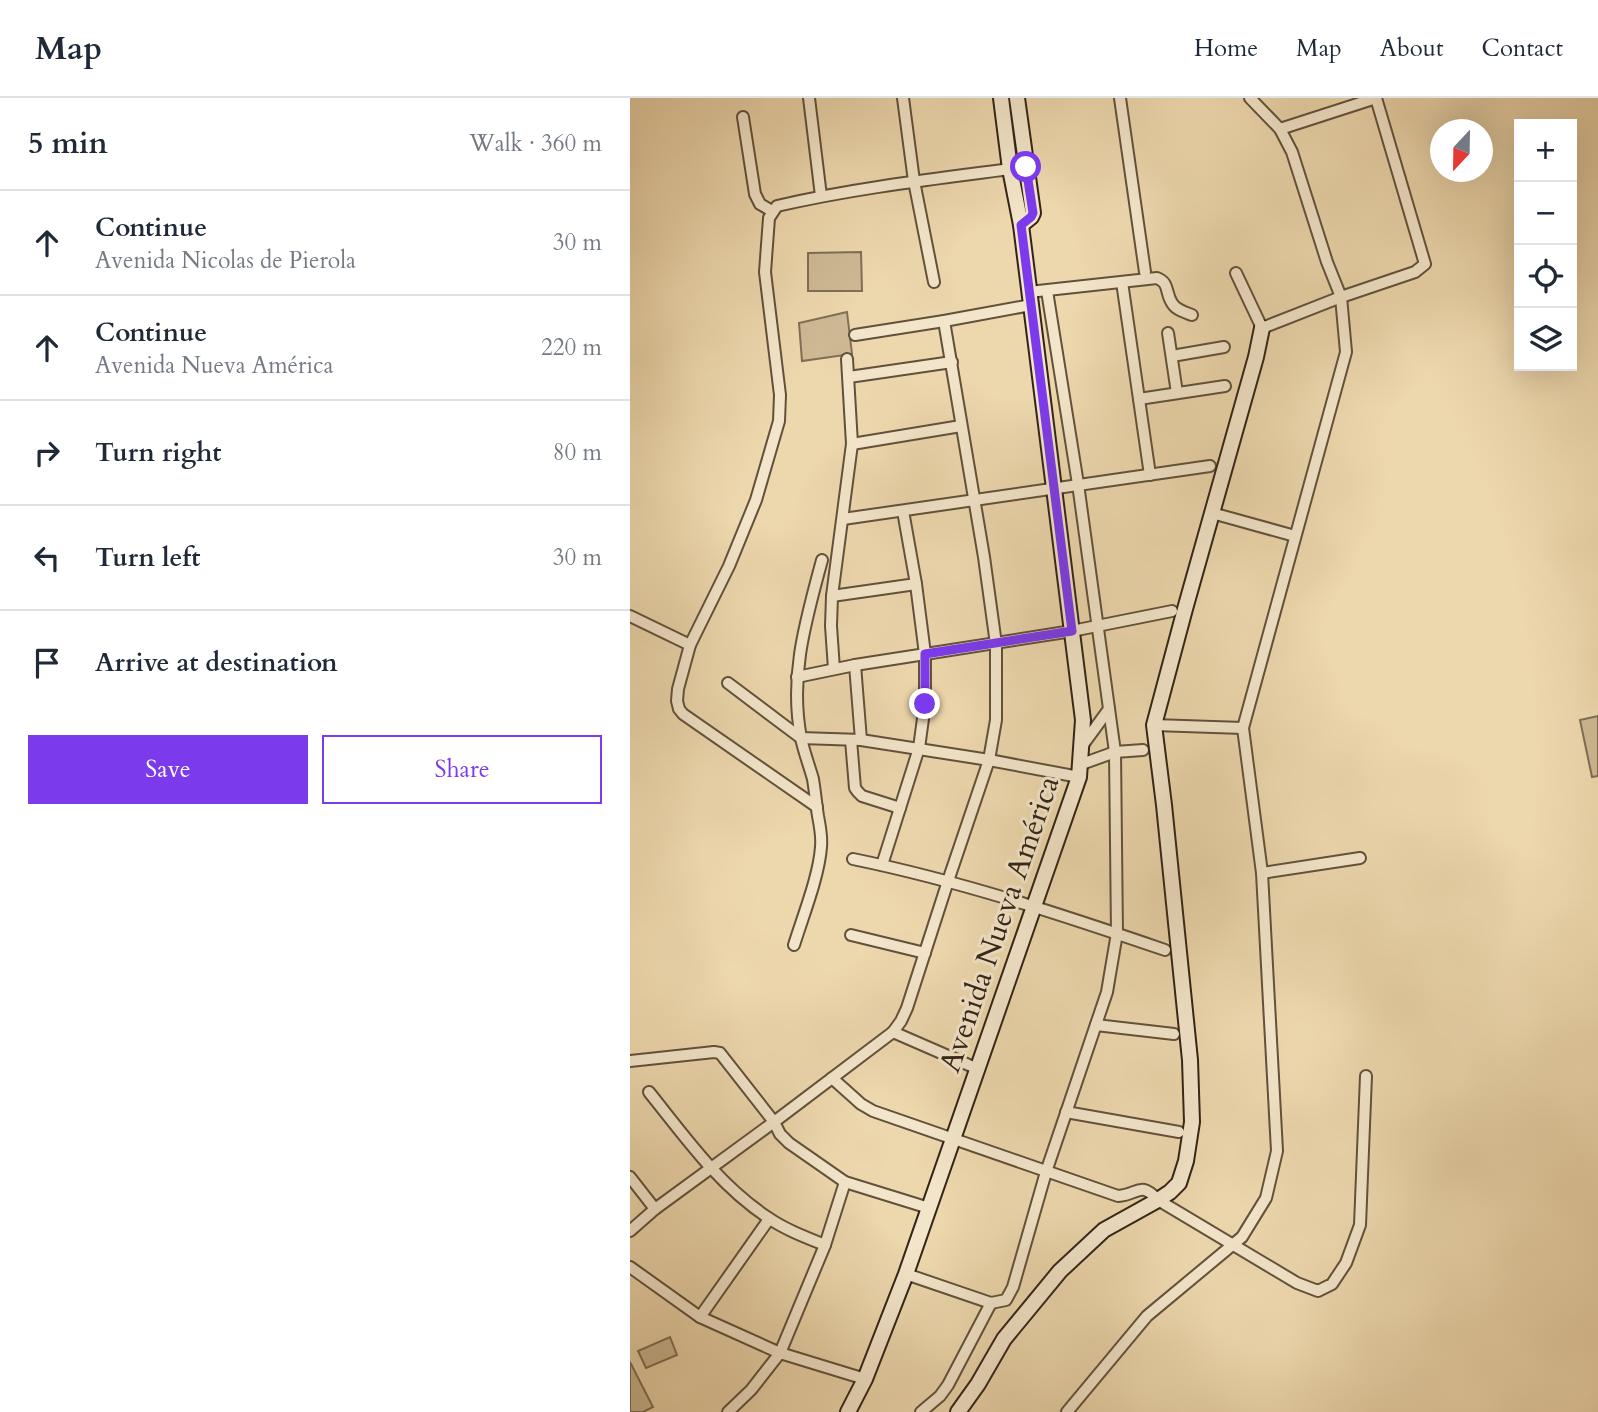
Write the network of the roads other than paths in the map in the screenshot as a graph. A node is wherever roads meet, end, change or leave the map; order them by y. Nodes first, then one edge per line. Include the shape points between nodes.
1 (808, 98) edge
2 (903, 98) edge
3 (1001, 98) edge
4 (1017, 98) edge
5 (1120, 98) edge
6 (1251, 98) edge
7 (1376, 98) edge
8 (743, 117) dead end
9 (1279, 129) junction
10 (1026, 167) junction
11 (1010, 169) junction
12 (914, 181) junction
13 (821, 196) junction
14 (772, 211) junction
15 (1021, 225) junction
16 (1145, 272) dead end
17 (1236, 273) dead end
18 (934, 282) dead end
19 (1122, 282) junction
20 (1047, 290) junction
21 (1341, 297) junction
22 (1030, 299) junction
23 (1192, 315) dead end
24 (944, 321) junction
25 (1262, 328) junction
26 (1168, 333) dead end
27 (855, 335) dead end
28 (1224, 347) dead end
29 (1171, 356) junction
30 (847, 359) dead end
31 (952, 362) junction
32 (849, 377) junction
33 (1225, 386) dead end
34 (1177, 393) junction
35 (1139, 399) junction
36 (961, 426) junction
37 (852, 444) junction
38 (1210, 466) dead end
39 (1150, 475) junction
40 (1078, 484) junction
41 (1054, 488) junction
42 (974, 500) junction
43 (903, 511) junction
44 (1212, 513) junction
45 (843, 519) junction
46 (1295, 536) junction
47 (822, 560) dead end
48 (915, 584) junction
49 (832, 596) junction
50 (1172, 611) dead end
51 (630, 616) edge
52 (1098, 626) junction
53 (1072, 631) junction
54 (996, 644) junction
55 (690, 645) junction
56 (925, 654) junction
57 (855, 665) junction
58 (834, 669) junction
59 (797, 677) junction
60 (728, 683) dead end
61 (1109, 709) junction
62 (1154, 725) junction
63 (1243, 728) junction
64 (802, 738) junction
65 (856, 740) junction
66 (919, 748) junction
67 (1081, 748) junction
68 (1143, 750) dead end
69 (1115, 752) junction
70 (989, 760) junction
71 (1079, 771) junction
72 (817, 807) junction
73 (900, 807) junction
74 (1360, 858) dead end
75 (853, 859) dead end
76 (882, 865) junction
77 (1262, 873) junction
78 (948, 881) junction
79 (1034, 906) junction
80 (1116, 933) junction
81 (851, 935) dead end
82 (794, 945) dead end
83 (1165, 950) dead end
84 (925, 953) junction
85 (1096, 1025) junction
86 (893, 1032) junction
87 (1174, 1034) dead end
88 (630, 1062) edge
89 (978, 1069) junction
90 (1366, 1076) dead end
91 (832, 1078) junction
92 (649, 1092) dead end
93 (1066, 1112) junction
94 (774, 1122) junction
95 (1179, 1132) dead end
96 (953, 1139) junction
97 (710, 1169) junction
98 (1046, 1172) junction
99 (630, 1177) edge
100 (845, 1182) junction
101 (1158, 1200) junction
102 (929, 1208) junction
103 (655, 1209) junction
104 (769, 1219) junction
105 (630, 1231) edge
106 (825, 1245) junction
107 (1233, 1245) junction
108 (630, 1267) edge
109 (906, 1274) junction
110 (991, 1303) junction
111 (700, 1317) junction
112 (779, 1353) junction
113 (865, 1379) junction
114 (728, 1412) edge
115 (848, 1412) edge
116 (921, 1412) edge
117 (958, 1412) edge
118 (1067, 1412) edge

1 - 13 street
2 - 12 street
3 - 11 street, Avenida Nueva América
4 - 10 street
5 - 16 street
6 - 9 street
7 - 9 street
7 - 21 street via 1425,264 1415,272
8 - 14 street via 755,194 760,204
9 - 21 street via 1292,152
10 - 11 street
10 - 15 street via 1033,213
11 - 12 street
11 - 15 street, Avenida Nueva América
12 - 13 street
12 - 18 street
13 - 14 street via 777,205
14 - 55 street via 765,272 779,421 754,505
15 - 22 street, Avenida Nueva América
17 - 25 street
19 - 20 street
19 - 23 street via 1162,279 1171,303
19 - 35 street
20 - 22 street
20 - 40 street
21 - 25 street
21 - 46 street via 1346,352
22 - 24 street
22 - 41 street, Avenida Nueva América
24 - 27 street
24 - 31 street
25 - 44 street
26 - 29 street
28 - 29 street
29 - 34 street
30 - 32 street
31 - 32 street
31 - 36 street
32 - 37 street
33 - 34 street
34 - 35 street
35 - 39 street
36 - 37 street
36 - 42 street
37 - 45 street
38 - 39 street
39 - 40 street
40 - 41 street
40 - 52 street
41 - 42 street
41 - 53 street, Avenida Nueva América
42 - 43 street
42 - 54 street
43 - 45 street
43 - 48 street
44 - 46 street
44 - 62 street
45 - 49 street
46 - 63 street
47 - 59 street
48 - 49 street
48 - 56 street
49 - 58 street
50 - 52 street
51 - 55 street
52 - 53 street
52 - 61 street
53 - 54 street
53 - 67 street, Avenida Nueva América via 1083,720
54 - 56 street
54 - 70 street via 996,720
55 - 72 street via 678,689 679,709
56 - 57 street
56 - 66 street
57 - 58 street
57 - 65 street
58 - 59 street
59 - 64 street
60 - 64 street
61 - 67 street
61 - 69 street
62 - 63 street
62 - 101 street via 1190,1060 1192,1122 1179,1183
63 - 77 street
64 - 65 street
64 - 72 street
65 - 66 street
65 - 73 street via 855,788 862,796
66 - 70 street
66 - 73 street
67 - 71 street, Avenida Nueva América
68 - 69 street
69 - 71 street
69 - 80 street
70 - 71 street
70 - 78 street
71 - 79 street, Avenida Nueva América
72 - 82 street via 820,862
73 - 76 street
74 - 77 street
75 - 76 street
76 - 78 street
77 - 107 street via 1277,1151 1266,1199
78 - 79 street
78 - 84 street
79 - 80 street
79 - 89 street, Avenida Nueva América
80 - 83 street
80 - 85 street via 1107,992
81 - 84 street
84 - 86 street via 907,1008
85 - 87 street
85 - 93 street
86 - 89 street
86 - 91 street
88 - 94 street via 720,1053
89 - 96 street, Avenida Nueva América
90 - 107 street via 1360,1225 1332,1284 1318,1291 1297,1283
91 - 94 street
91 - 96 street via 873,1111
92 - 97 street
93 - 95 street
93 - 98 street
94 - 97 street
94 - 100 street via 789,1143
96 - 98 street
96 - 102 street, Avenida Nueva América
97 - 103 street
97 - 104 street
98 - 101 street via 1118,1196 1145,1189
98 - 110 street via 1013,1287 1006,1300
99 - 103 street
100 - 102 street
100 - 106 street
101 - 107 street
101 - 117 street via 1104,1230 1060,1271 1004,1339
102 - 109 street, Avenida Nueva América
103 - 105 street
104 - 106 street
104 - 111 street
106 - 112 street
107 - 118 street via 1147,1315
108 - 111 street
109 - 110 street
109 - 113 street, Avenida Nueva América
110 - 116 street via 948,1385
111 - 112 street
112 - 113 street
112 - 114 street
113 - 115 street, Avenida Nueva América

